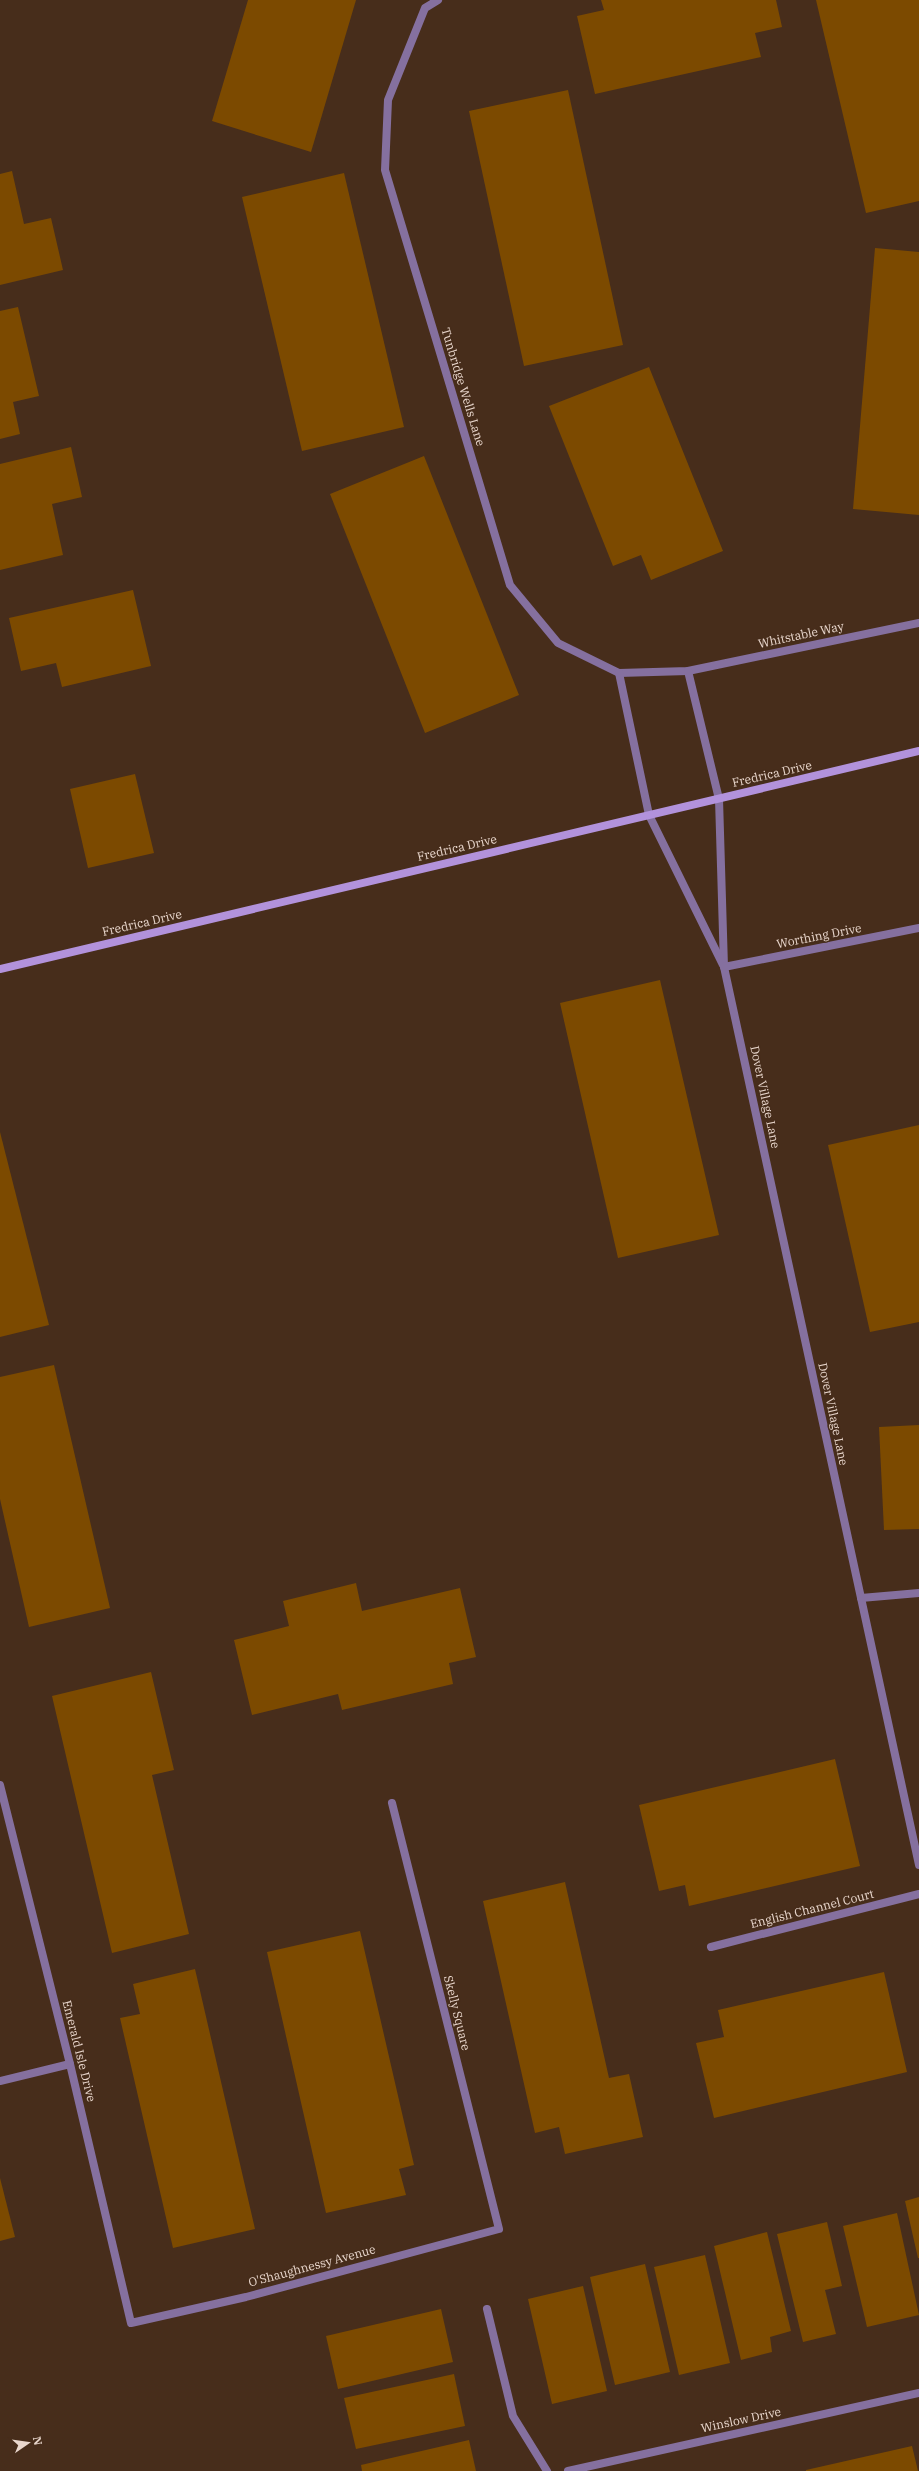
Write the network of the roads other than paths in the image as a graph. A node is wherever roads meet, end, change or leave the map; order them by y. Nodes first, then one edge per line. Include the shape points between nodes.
1 (438, 0) edge
2 (919, 623) edge
3 (688, 671) junction
4 (619, 673) junction
5 (919, 751) edge
6 (719, 799) junction
7 (649, 815) junction
8 (919, 928) edge
9 (724, 968) junction
10 (0, 969) edge
11 (919, 1593) edge
12 (861, 1598) junction
13 (0, 1786) edge
14 (392, 1803) dead end
15 (919, 1865) edge
16 (919, 1894) edge
17 (711, 1947) dead end
18 (70, 2064) junction
19 (0, 2081) edge
20 (499, 2230) joint
21 (486, 2309) dead end
22 (131, 2323) joint
23 (919, 2393) edge
24 (547, 2471) edge
25 (568, 2471) edge

1 - 4 lane, Tunbridge Wells Lane via 425,8 388,100 385,170 510,585 558,643
2 - 3 lane, Whitstable Way
3 - 4 lane, Tunbridge Wells Lane
3 - 6 lane, Dover Village Lane
4 - 7 lane, Dover Village Lane
5 - 6 street, Fredrica Drive
6 - 7 street, Fredrica Drive
6 - 9 lane, Dover Village Lane
7 - 9 lane, Dover Village Lane
7 - 10 street, Fredrica Drive
8 - 9 lane, Worthing Drive
9 - 12 lane, Dover Village Lane
11 - 12 lane
12 - 15 lane, Dover Village Lane
13 - 18 lane, Emerald Isle Drive
14 - 20 lane, Skelly Square
16 - 17 lane, English Channel Court
18 - 19 lane
18 - 22 lane, Emerald Isle Drive
20 - 22 lane, O'Shaughnessy Avenue
21 - 24 lane via 513,2416
23 - 25 lane, Winslow Drive

